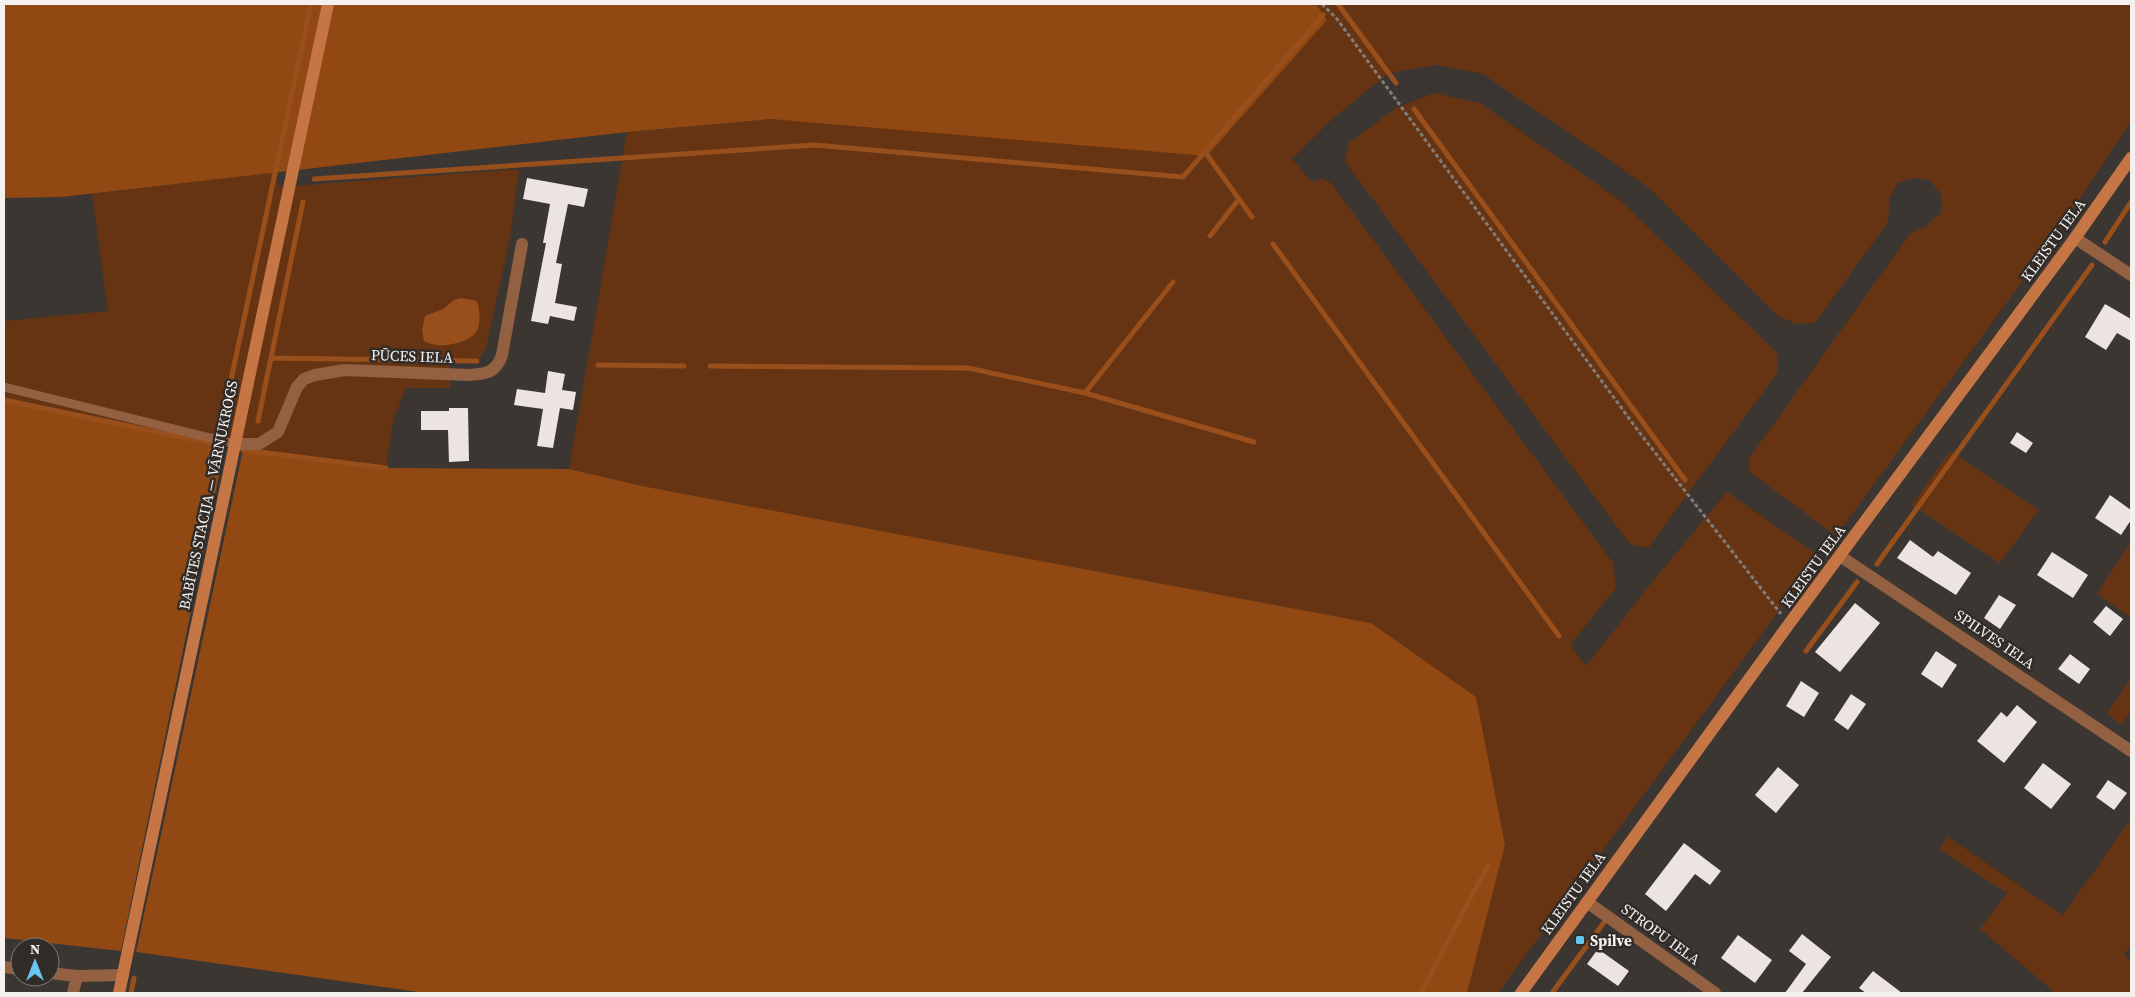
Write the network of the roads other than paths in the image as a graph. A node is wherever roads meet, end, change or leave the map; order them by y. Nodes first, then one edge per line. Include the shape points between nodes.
1 (328, 4) edge
2 (2131, 158) edge
3 (2075, 238) junction
4 (522, 244) dead end
5 (2131, 275) edge
6 (4, 387) edge
7 (235, 444) junction
8 (1840, 556) junction
9 (2131, 751) edge
10 (1587, 902) junction
11 (60, 974) edge
12 (123, 975) junction
13 (76, 976) junction
14 (73, 993) edge
15 (119, 993) edge
16 (1521, 993) edge
17 (1715, 993) edge

1 - 7 street, BABĪTES STACIJA — VĀRNUKROGS
2 - 3 street, KLEISTU IELA
3 - 5 street
3 - 8 street, KLEISTU IELA
4 - 7 street, PŪCES IELA via 502,355 494,370 469,375 345,370 315,375 304,379 297,387 278,432 259,444
6 - 7 lane
7 - 12 street, BABĪTES STACIJA — VĀRNUKROGS
8 - 9 street, SPILVES IELA
8 - 10 street, KLEISTU IELA
10 - 16 street, KLEISTU IELA
10 - 17 street, STROPU IELA
11 - 13 street
12 - 13 street
12 - 15 street, BABĪTES STACIJA — VĀRNUKROGS
13 - 14 street

